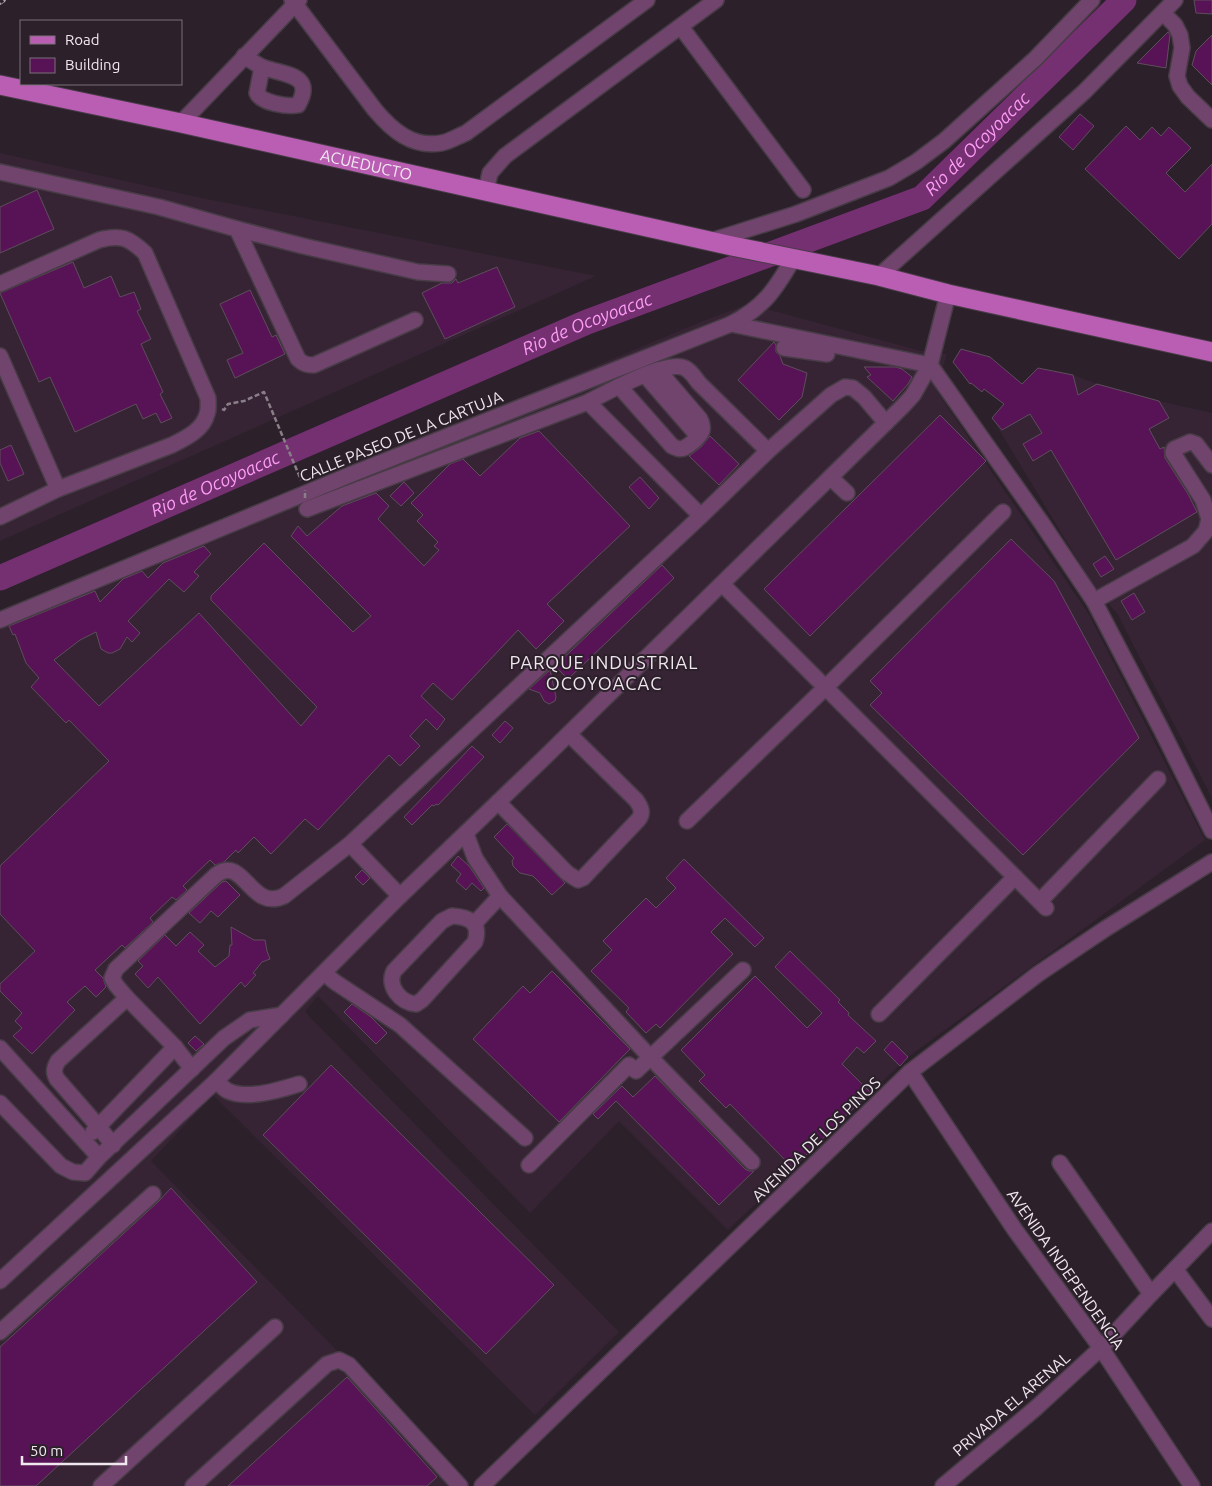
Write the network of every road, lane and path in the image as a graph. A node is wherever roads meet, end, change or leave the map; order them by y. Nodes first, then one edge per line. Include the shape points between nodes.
1 (647, 0) edge
2 (716, 0) edge
3 (1092, 0) edge
4 (1176, 0) edge
5 (295, 1) edge
6 (1162, 13) junction
7 (681, 27) junction
8 (244, 56) junction
9 (262, 67) dead end
10 (0, 85) edge
11 (1212, 120) edge
12 (180, 123) junction
13 (0, 172) edge
14 (803, 190) dead end
15 (486, 191) junction
16 (237, 229) junction
17 (723, 243) junction
18 (787, 257) junction
19 (448, 274) dead end
20 (879, 276) junction
21 (0, 284) edge
22 (948, 294) junction
23 (415, 320) dead end
24 (731, 324) junction
25 (784, 348) dead end
26 (1212, 352) edge
27 (0, 356) edge
28 (927, 371) junction
29 (652, 373) junction
30 (619, 386) junction
31 (588, 402) junction
32 (208, 406) junction
33 (886, 423) junction
34 (768, 451) junction
35 (1212, 466) edge
36 (831, 478) junction
37 (58, 489) junction
38 (847, 493) dead end
39 (1207, 497) edge
40 (306, 504) joint
41 (1002, 512) dead end
42 (701, 516) junction
43 (0, 517) edge
44 (722, 584) junction
45 (1094, 601) junction
46 (0, 620) edge
47 (826, 687) junction
48 (569, 734) junction
49 (1158, 779) dead end
50 (498, 802) junction
51 (688, 821) dead end
52 (1212, 831) edge
53 (466, 834) junction
54 (350, 844) junction
55 (1210, 869) edge
56 (1015, 877) junction
57 (400, 896) junction
58 (500, 896) junction
59 (474, 924) junction
60 (743, 970) dead end
61 (324, 973) junction
62 (127, 998) junction
63 (282, 1014) junction
64 (879, 1014) dead end
65 (175, 1047) junction
66 (0, 1048) edge
67 (650, 1057) junction
68 (192, 1069) junction
69 (910, 1072) junction
70 (216, 1081) junction
71 (298, 1084) dead end
72 (0, 1102) edge
73 (98, 1126) junction
74 (525, 1138) dead end
75 (84, 1140) junction
76 (113, 1145) junction
77 (99, 1158) junction
78 (752, 1162) dead end
79 (1060, 1163) dead end
80 (529, 1166) dead end
81 (153, 1194) dead end
82 (1212, 1231) edge
83 (1175, 1269) junction
84 (0, 1281) edge
85 (1151, 1294) junction
86 (1212, 1319) edge
87 (275, 1327) dead end
88 (0, 1332) edge
89 (1101, 1348) junction
90 (101, 1486) edge
91 (193, 1486) edge
92 (460, 1486) edge
93 (482, 1486) edge
94 (943, 1486) edge
95 (1192, 1486) edge

1 - 5 street via 466,133 442,143 422,144 388,126
2 - 7 street
3 - 17 street via 1035,59 916,162 889,178
4 - 6 street
5 - 8 street
6 - 11 street via 1180,35 1182,48 1177,76 1180,86
6 - 20 street via 1084,92
7 - 14 street
7 - 15 street via 505,156 490,173
8 - 9 street
8 - 12 street
10 - 12 main road, ACUEDUCTO
12 - 15 main road, ACUEDUCTO
13 - 16 street via 159,207
15 - 17 main road, ACUEDUCTO
16 - 19 street via 418,272
16 - 23 street via 302,363 314,365
17 - 18 main road, ACUEDUCTO
18 - 20 main road, ACUEDUCTO
18 - 24 street, CALLE PASEO DE LA CARTUJA via 777,287 747,316
20 - 22 main road, ACUEDUCTO
21 - 32 street via 99,240 123,237 133,242 145,253 208,398
22 - 26 main road, ACUEDUCTO
22 - 28 street
24 - 28 street
24 - 46 street, CALLE PASEO DE LA CARTUJA via 352,474
25 - 28 street via 902,364
27 - 37 street
28 - 33 street via 913,395
28 - 45 street via 1036,514
29 - 30 street
29 - 30 street via 700,419 702,430 684,448 672,446
29 - 34 street via 681,367 690,370 698,383
30 - 31 street
31 - 40 street
31 - 42 street
32 - 37 street via 201,426 189,436
32 - 40 path via 224,410 228,404 244,402 264,392 306,490
33 - 34 street via 864,397 853,388 845,387 831,395
33 - 36 street
34 - 42 street
35 - 39 street via 1196,444 1190,442 1172,453
36 - 38 street
36 - 44 street
37 - 43 street
39 - 45 street via 1209,519 1206,531 1193,546
41 - 47 street
42 - 54 street
44 - 47 street
44 - 48 street
45 - 52 street
47 - 51 street
47 - 56 street
48 - 50 street
48 - 50 street via 636,800 642,811 642,816 584,878 578,880 567,873
49 - 56 street via 1043,904
50 - 53 street
53 - 57 street
53 - 58 street via 476,858
54 - 57 street
54 - 62 street via 276,900 261,896 236,872 222,870 116,969 112,978
55 - 69 street, AVENIDA DE LOS PINOS via 1105,929 1038,974
56 - 64 street
57 - 61 street
58 - 59 street
58 - 67 street
59 - 59 street via 462,916 442,921 394,971 393,989 410,1004 422,1000 475,942 477,928
60 - 67 street
61 - 63 street
61 - 74 street via 400,1025
62 - 65 street
62 - 73 street via 54,1068 57,1079
63 - 68 street via 250,1020 224,1038
63 - 70 street
65 - 68 street
65 - 73 street
66 - 75 street
67 - 78 street
67 - 80 street via 636,1072 630,1066
68 - 76 street
69 - 89 street, AVENIDA INDEPENDENCIA via 1015,1230
69 - 93 street, AVENIDA DE LOS PINOS
70 - 71 street via 229,1091 247,1095 271,1093
70 - 84 street
72 - 77 street via 61,1166 85,1173
73 - 75 street
73 - 76 street
75 - 77 street
76 - 77 street
79 - 85 street
81 - 88 street
82 - 83 street, PRIVADA EL ARENAL
83 - 85 street, PRIVADA EL ARENAL
83 - 86 street
85 - 89 street, PRIVADA EL ARENAL
87 - 90 street
89 - 94 street, PRIVADA EL ARENAL
89 - 95 street, AVENIDA INDEPENDENCIA
91 - 92 street via 327,1364 339,1360 349,1365

